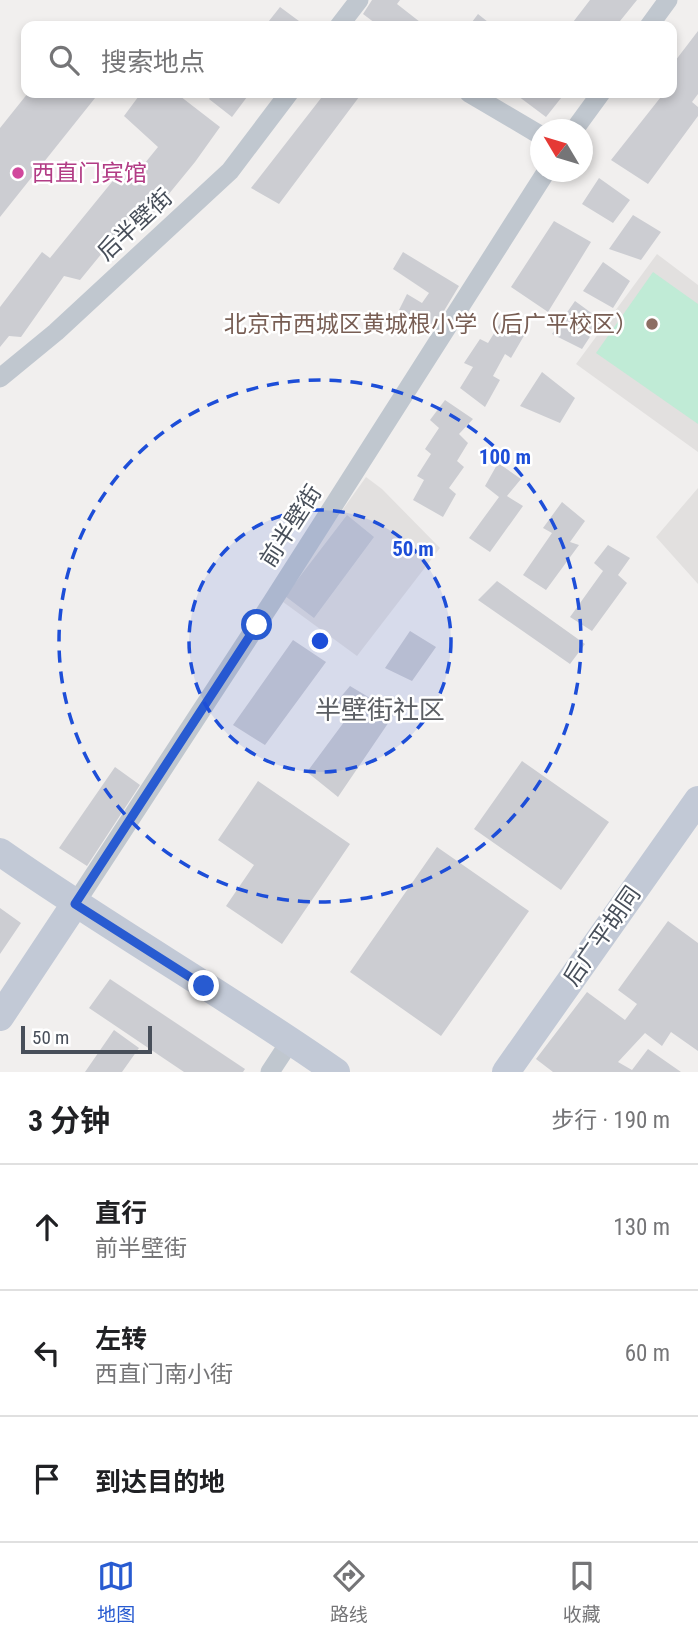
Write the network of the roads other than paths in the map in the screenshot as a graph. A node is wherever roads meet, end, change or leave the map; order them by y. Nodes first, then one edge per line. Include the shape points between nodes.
1 (359, 0) edge
2 (668, 0) edge
3 (348, 21) edge
4 (653, 21) edge
5 (285, 98) edge
6 (478, 98) edge
7 (597, 98) edge
8 (582, 119) edge
9 (530, 129) edge
10 (540, 182) edge
11 (0, 378) edge
12 (698, 800) edge
13 (0, 852) edge
14 (75, 904) junction
15 (0, 1017) edge
16 (291, 1040) junction
17 (270, 1072) edge
18 (336, 1072) edge
19 (506, 1072) edge

1 - 3 street
2 - 4 street
5 - 11 street, 后半壁街 via 230,171
6 - 9 street
7 - 8 street
10 - 14 street, 前半壁街
12 - 19 street, 后广平胡同
13 - 14 street
14 - 15 street
14 - 16 street
16 - 17 street
16 - 18 street

